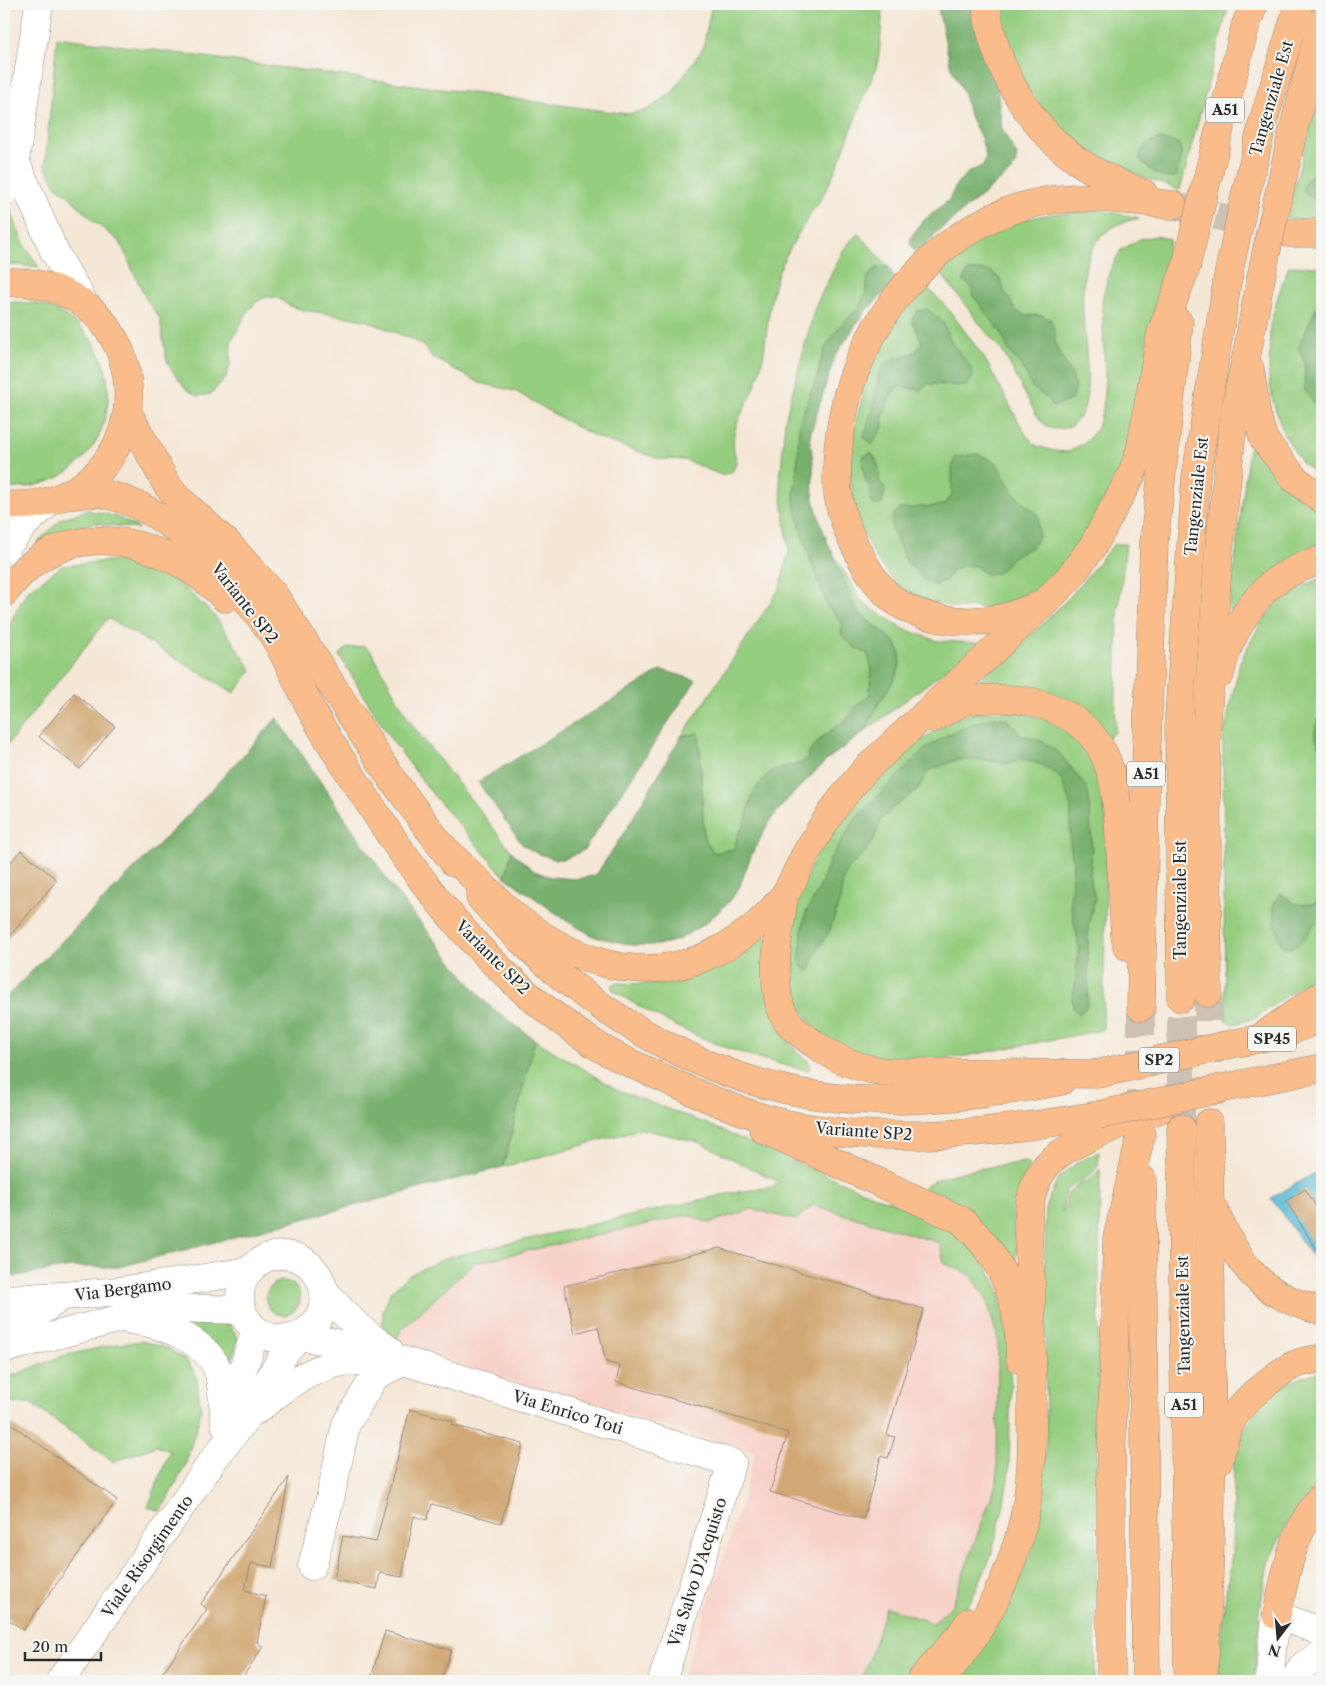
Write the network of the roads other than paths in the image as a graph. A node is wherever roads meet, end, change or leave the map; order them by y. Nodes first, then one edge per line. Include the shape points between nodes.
1 (39, 4) edge
2 (986, 4) edge
3 (1299, 4) edge
4 (1249, 12) edge
5 (1322, 21) edge
6 (1318, 49) edge
7 (15, 160) junction
8 (4, 192) edge
9 (1288, 233) tunnel mouth
10 (1322, 233) edge
11 (1186, 267) junction
12 (4, 283) edge
13 (85, 306) junction
14 (1247, 353) junction
15 (128, 413) junction
16 (1295, 479) junction
17 (1322, 494) edge
18 (57, 498) junction
19 (1322, 498) edge
20 (4, 505) edge
21 (4, 550) edge
22 (1322, 560) edge
23 (4, 593) edge
24 (1043, 604) junction
25 (314, 714) junction
26 (1206, 734) junction
27 (880, 754) junction
28 (439, 843) junction
29 (784, 896) junction
30 (1208, 993) tunnel mouth
31 (1322, 995) edge
32 (1181, 998) tunnel mouth
33 (1322, 1016) edge
34 (1322, 1031) edge
35 (1260, 1038) junction
36 (1222, 1046) junction
37 (1322, 1068) edge
38 (643, 1069) junction
39 (1097, 1074) junction
40 (1210, 1092) junction
41 (1209, 1123) tunnel mouth
42 (1181, 1128) tunnel mouth
43 (1210, 1202) junction
44 (249, 1271) junction
45 (324, 1291) junction
46 (63, 1296) junction
47 (4, 1299) edge
48 (1322, 1311) edge
49 (117, 1319) junction
50 (249, 1320) junction
51 (4, 1326) edge
52 (300, 1336) junction
53 (4, 1349) edge
54 (1322, 1358) edge
55 (404, 1361) junction
56 (235, 1422) junction
57 (732, 1463) joint
58 (1322, 1496) edge
59 (1212, 1498) junction
60 (312, 1566) dead end
61 (1278, 1615) junction
62 (1322, 1632) edge
63 (1322, 1654) edge
64 (60, 1681) edge
65 (662, 1681) edge
66 (920, 1681) edge
67 (940, 1681) edge
68 (1111, 1681) edge
69 (1146, 1681) edge
70 (1188, 1681) edge
71 (1203, 1681) edge
72 (1270, 1681) edge
73 (1294, 1681) edge

1 - 7 street
2 - 24 main road via 988,26 1010,83 1049,137 1076,159 1111,180 1173,205 1099,197 1062,199 1032,204 980,223 953,240 935,255 886,312 855,370 842,422 836,475 842,512 865,567 889,596 905,606 939,618 970,622 1004,618
3 - 32 main road, Tangenziale Est / A51, bridge via 1263,122 1244,201 1228,276 1196,477 1179,716
4 - 11 main road, A51, bridge
5 - 6 main road
6 - 14 main road, bridge via 1292,135
7 - 8 street
7 - 13 street via 54,251
9 - 10 main road
11 - 24 main road via 1160,332 1140,451 1132,474 1093,546 1069,578
11 - 27 main road, A51 via 1154,542 1141,1007 1125,935 1113,779 1109,762 1087,731 1071,718 1036,703 975,700 963,702 934,717
12 - 13 main road, SP2 via 49,287 68,294
13 - 15 main road, SP2 via 100,319 121,353 127,372
14 - 16 main road via 1264,440
14 - 26 main road via 1234,414 1222,513
15 - 18 main road, SP2 via 122,433 104,465 87,482
15 - 28 main road, Variante SP2 / SP2 via 167,485 228,544 274,595 392,779
16 - 17 main road
16 - 19 main road
18 - 20 main road, SP2 via 27,506
18 - 21 street via 25,524
18 - 25 main road, Variante SP2 / SP2 via 102,494 134,504 179,530 204,551 272,633
22 - 26 main road via 1292,571 1266,589 1245,615 1224,656
23 - 25 main road via 32,564 70,545 98,540 153,550 185,565 219,592 254,631
24 - 27 main road
25 - 38 main road, Variante SP2 / SP2 via 374,810 430,890 467,934 512,981 558,1017 598,1046
26 - 30 main road
27 - 29 main road via 831,813
28 - 29 main road via 512,914 553,942 580,955 625,968 665,968 713,953 736,941
28 - 39 main road, Variante SP2 / SP2 via 504,925 569,984 633,1027 702,1061 746,1078 826,1096 904,1100 990,1093
29 - 39 main road via 776,966 778,997 786,1017 796,1030 822,1050 843,1061 887,1072
31 - 35 main road
33 - 35 main road, SP2 via 1293,1030
34 - 36 main road, SP45
35 - 36 main road, SP2
36 - 39 main road, SP2, bridge
37 - 40 main road, SP45
38 - 40 main road, Variante SP2 / SP2, bridge via 703,1097 796,1126 902,1136 1051,1123
38 - 66 main road via 777,1137 960,1220 980,1240 1002,1271 1013,1302 1020,1343 1020,1468 1014,1515 1001,1560 979,1604 961,1634
40 - 67 main road via 1079,1142 1058,1154 1037,1180 1028,1233 1032,1443 1024,1517 1004,1581 985,1620 969,1646
41 - 43 main road
42 - 70 main road, Tangenziale Est / A51
43 - 48 main road via 1227,1238 1258,1282 1286,1300
43 - 59 main road
44 - 45 street via 269,1258 293,1256 314,1269
44 - 46 street, Via Bergamo via 119,1291
44 - 50 street via 241,1290
45 - 52 street via 322,1312 317,1322
45 - 55 street, Via Enrico Toti via 366,1335
46 - 47 street
46 - 51 street, Via Bergamo via 28,1320
49 - 50 street, Via Bergamo via 171,1308
49 - 53 street, Via Bergamo
49 - 56 street, Viale Risorgimento via 160,1326 206,1352 218,1372
50 - 52 street via 266,1336 277,1339
50 - 56 street, Viale Risorgimento
52 - 55 street, Via Enrico Toti
52 - 56 street, Viale Risorgimento via 287,1349
54 - 59 main road via 1299,1363 1274,1377 1236,1412 1220,1457
55 - 56 street via 358,1361 331,1365 305,1376
55 - 57 street, Via Enrico Toti
55 - 60 street via 374,1376 346,1424
56 - 64 street, Viale Risorgimento via 216,1456
57 - 65 street, Via Salvo D'Acquisto
58 - 61 main road via 1313,1506 1298,1537
59 - 71 main road
61 - 62 street
61 - 72 street
63 - 73 street via 1304,1665
68 - 69 main road, A51 via 1111,1475 1117,1239 1142,1135

